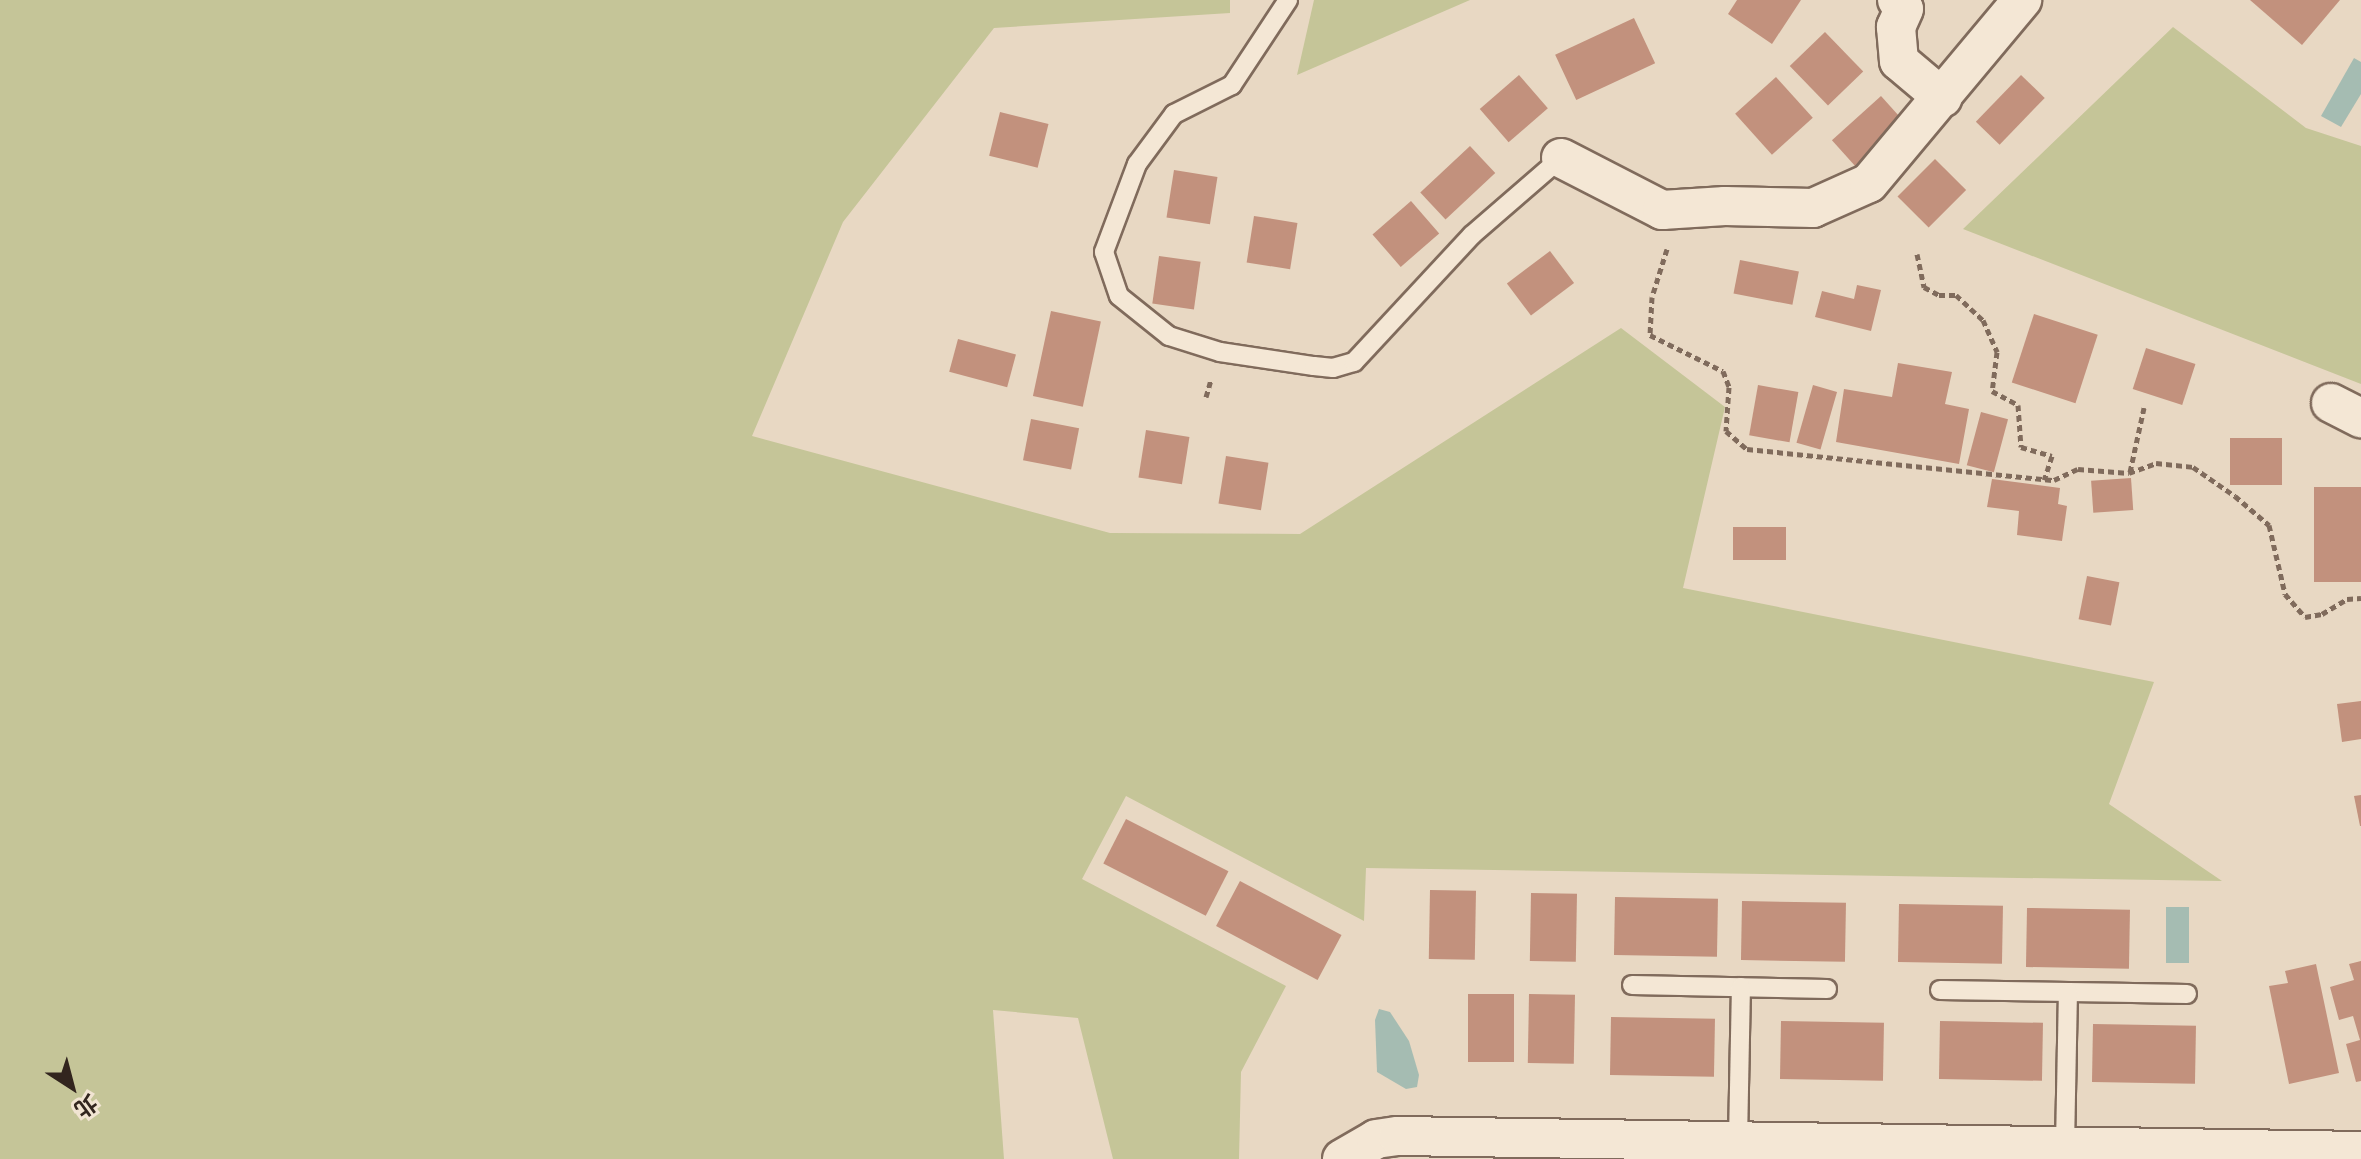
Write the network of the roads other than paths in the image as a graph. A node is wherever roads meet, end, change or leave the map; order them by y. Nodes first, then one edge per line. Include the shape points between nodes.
1 (1288, 0) edge
2 (1897, 0) edge
3 (2022, 0) edge
4 (1943, 98) junction
5 (1561, 158) joint
6 (1632, 985) dead end
7 (1741, 987) junction
8 (1827, 989) dead end
9 (1940, 990) dead end
10 (2068, 993) junction
11 (2187, 994) dead end
12 (1738, 1141) junction
13 (2065, 1146) junction
14 (2361, 1151) edge
15 (1342, 1159) edge

1 - 5 lane via 1232,85 1174,114 1164,127 1137,164 1104,252 1119,296 1169,336 1220,352 1314,366 1354,362 1472,235
2 - 4 street via 1904,9 1896,27 1899,61
3 - 4 street
4 - 5 street via 1869,183 1813,208 1662,210
6 - 7 lane
7 - 8 lane
7 - 12 lane
9 - 10 lane
10 - 11 lane
10 - 13 lane
12 - 13 street
12 - 15 street via 1398,1136 1376,1139
13 - 14 street

